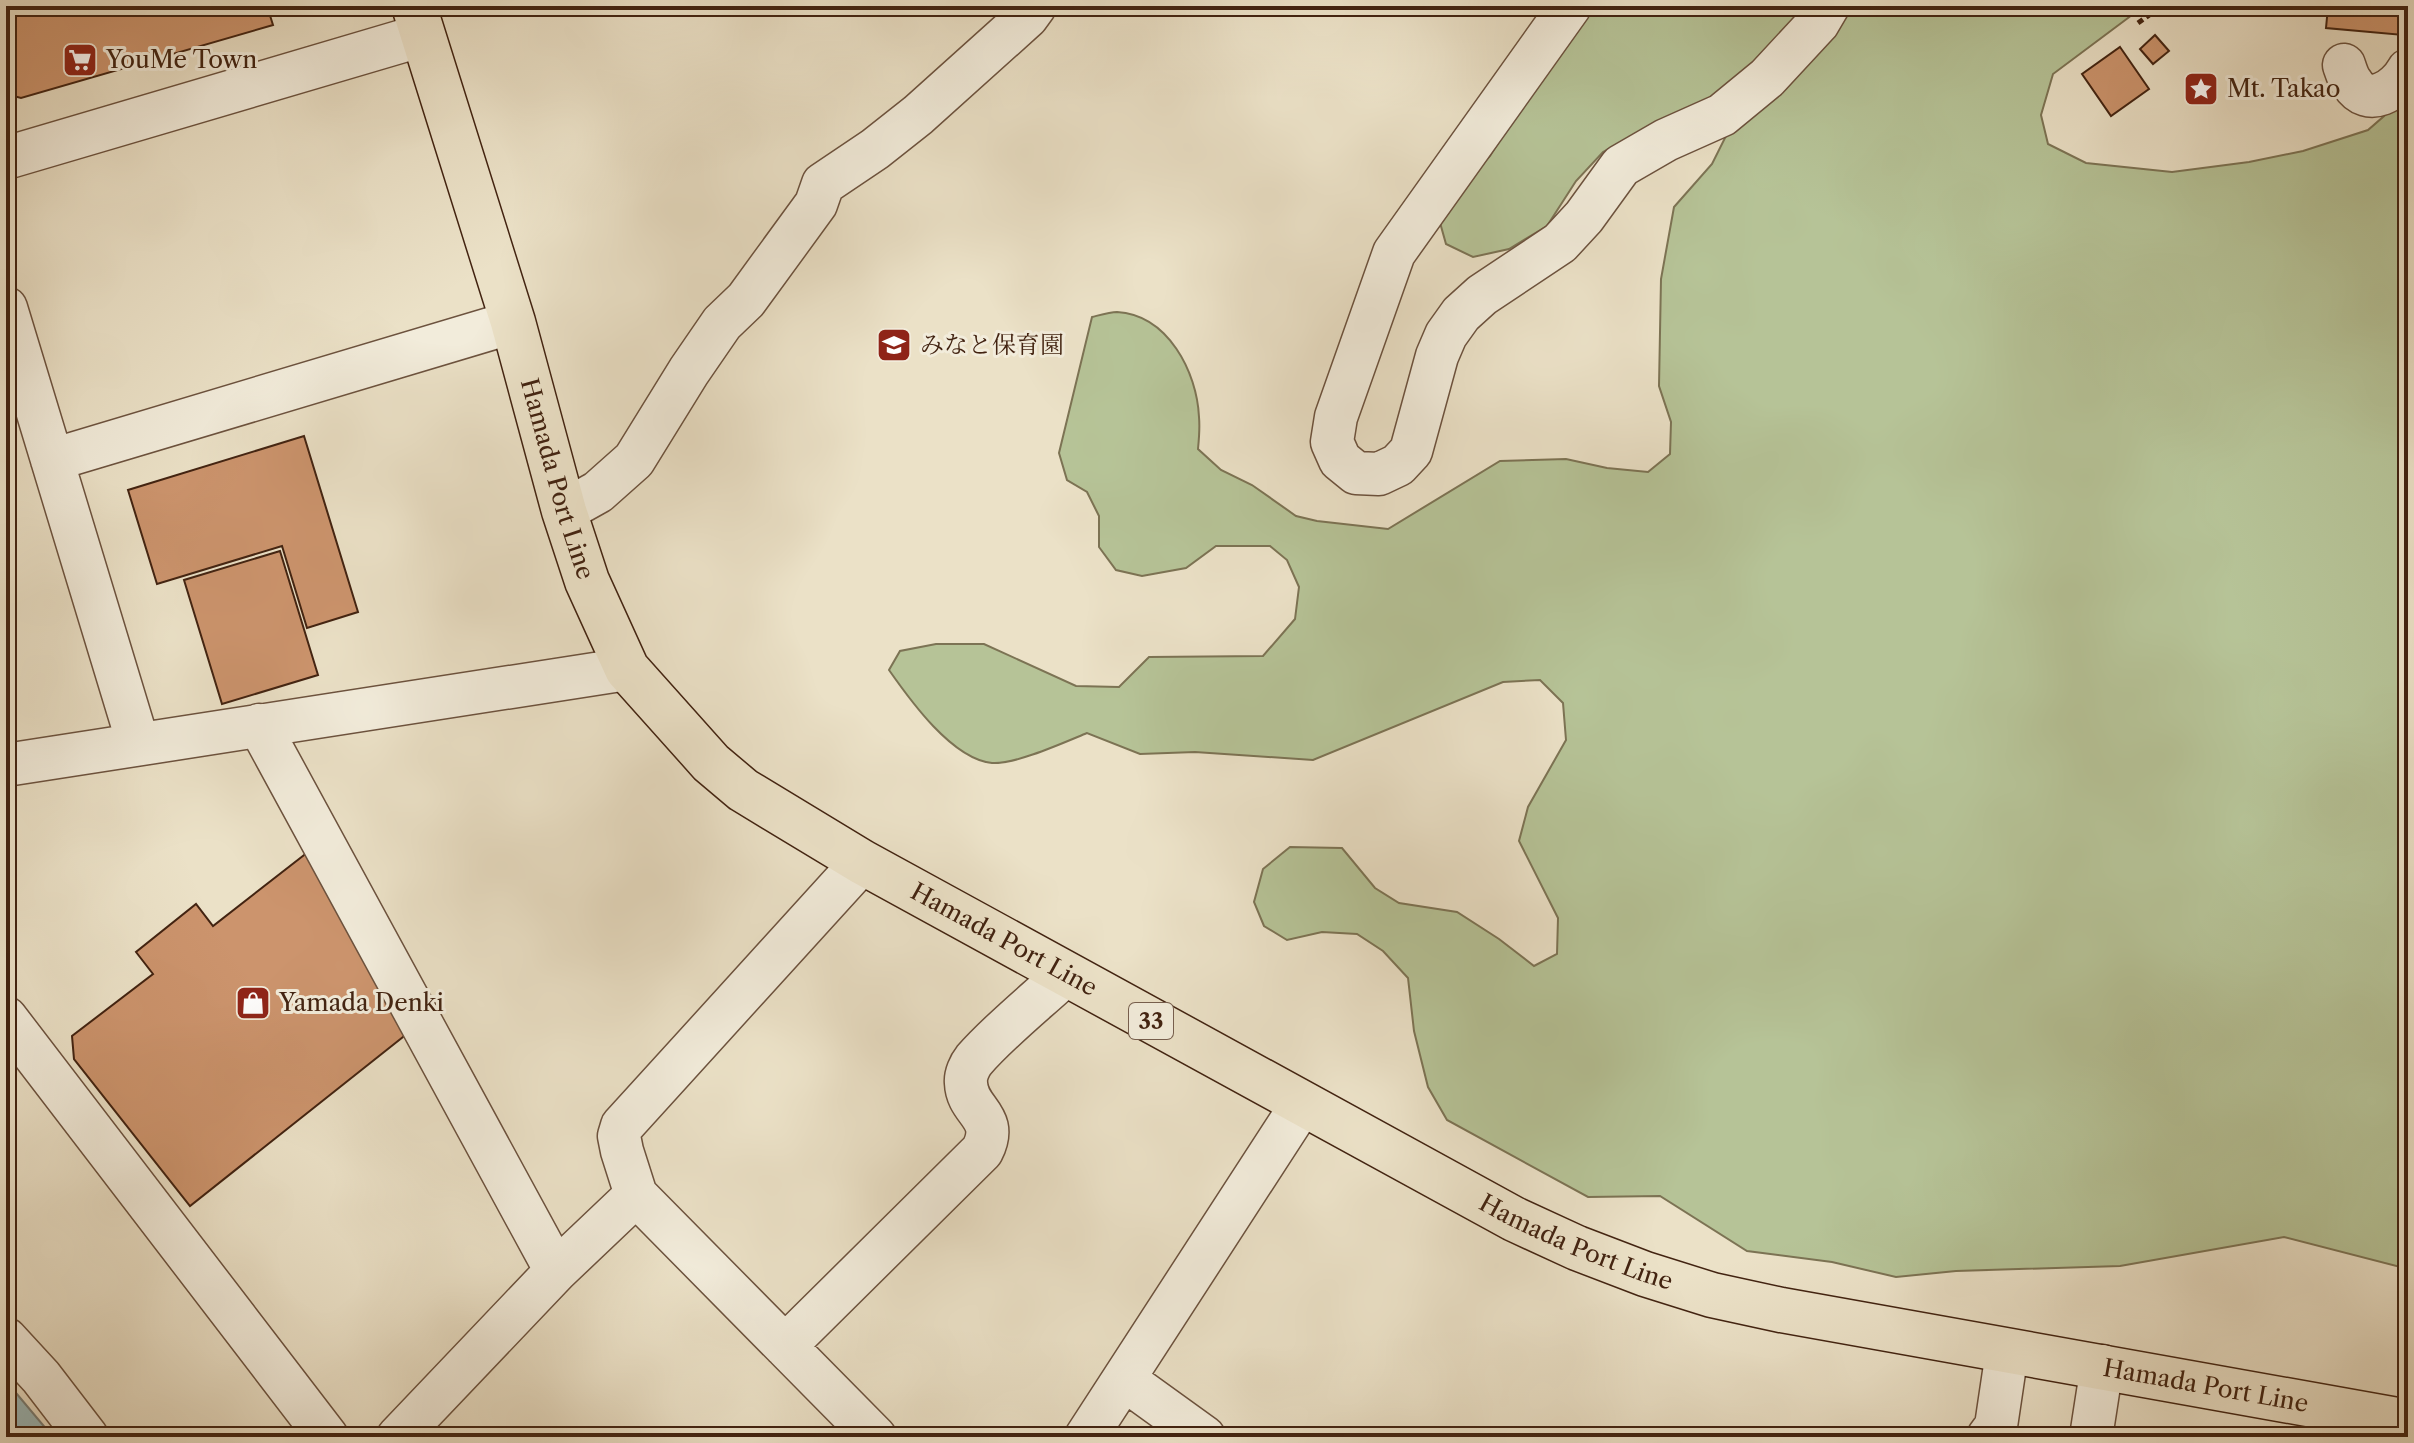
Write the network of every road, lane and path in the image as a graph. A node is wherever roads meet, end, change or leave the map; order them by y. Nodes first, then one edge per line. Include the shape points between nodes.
1 (1035, 6) edge
2 (1570, 6) edge
3 (1828, 6) edge
4 (2162, 6) edge
5 (419, 20) edge
6 (2138, 23) dead end
7 (2344, 65) dead end
8 (2408, 70) edge
9 (6, 158) edge
10 (6, 308) edge
11 (513, 322) junction
12 (52, 460) junction
13 (564, 511) junction
14 (627, 669) junction
15 (259, 725) junction
16 (138, 743) junction
17 (6, 765) edge
18 (862, 862) junction
19 (1066, 974) junction
20 (6, 1018) edge
21 (1302, 1104) junction
22 (636, 1195) junction
23 (556, 1271) junction
24 (6, 1339) edge
25 (785, 1346) junction
26 (2007, 1352) junction
27 (2102, 1366) junction
28 (1125, 1380) junction
29 (2408, 1422) edge
30 (87, 1437) edge
31 (327, 1437) edge
32 (398, 1437) edge
33 (875, 1437) edge
34 (1086, 1437) edge
35 (1204, 1437) edge
36 (1988, 1437) edge
37 (2091, 1437) edge

1 - 13 street via 918,115 823,184 816,204 746,300 722,323 634,460 598,492
2 - 3 street via 1394,253 1336,417 1332,442 1340,460 1356,473 1379,474 1411,451 1437,356 1461,314 1560,243 1621,166 1722,115 1767,78
4 - 6 path
5 - 9 street
5 - 11 main road, Hamada Port Line / 33
7 - 8 street via 2353,85 2365,94 2387,94
10 - 12 street
11 - 12 street
11 - 13 main road, Hamada Port Line / 33
12 - 16 street
13 - 14 main road, Hamada Port Line / 33 via 587,581
14 - 15 street
14 - 18 main road, Hamada Port Line / 33 via 683,734 743,790
15 - 16 street
15 - 23 street
16 - 17 street
18 - 19 main road, Hamada Port Line / 33
18 - 22 street via 622,1126 622,1151
19 - 21 main road, Hamada Port Line / 33
19 - 25 street via 973,1061 966,1083 988,1128 982,1151
20 - 31 street
21 - 26 main road, Hamada Port Line / 33 via 1514,1219 1645,1274 1781,1310
21 - 28 street
22 - 23 street
22 - 25 street
23 - 32 street
24 - 30 street
25 - 33 street
26 - 27 main road, Hamada Port Line / 33
26 - 36 street via 1996,1426
27 - 29 main road, Hamada Port Line / 33
27 - 37 street
28 - 34 street
28 - 35 street

